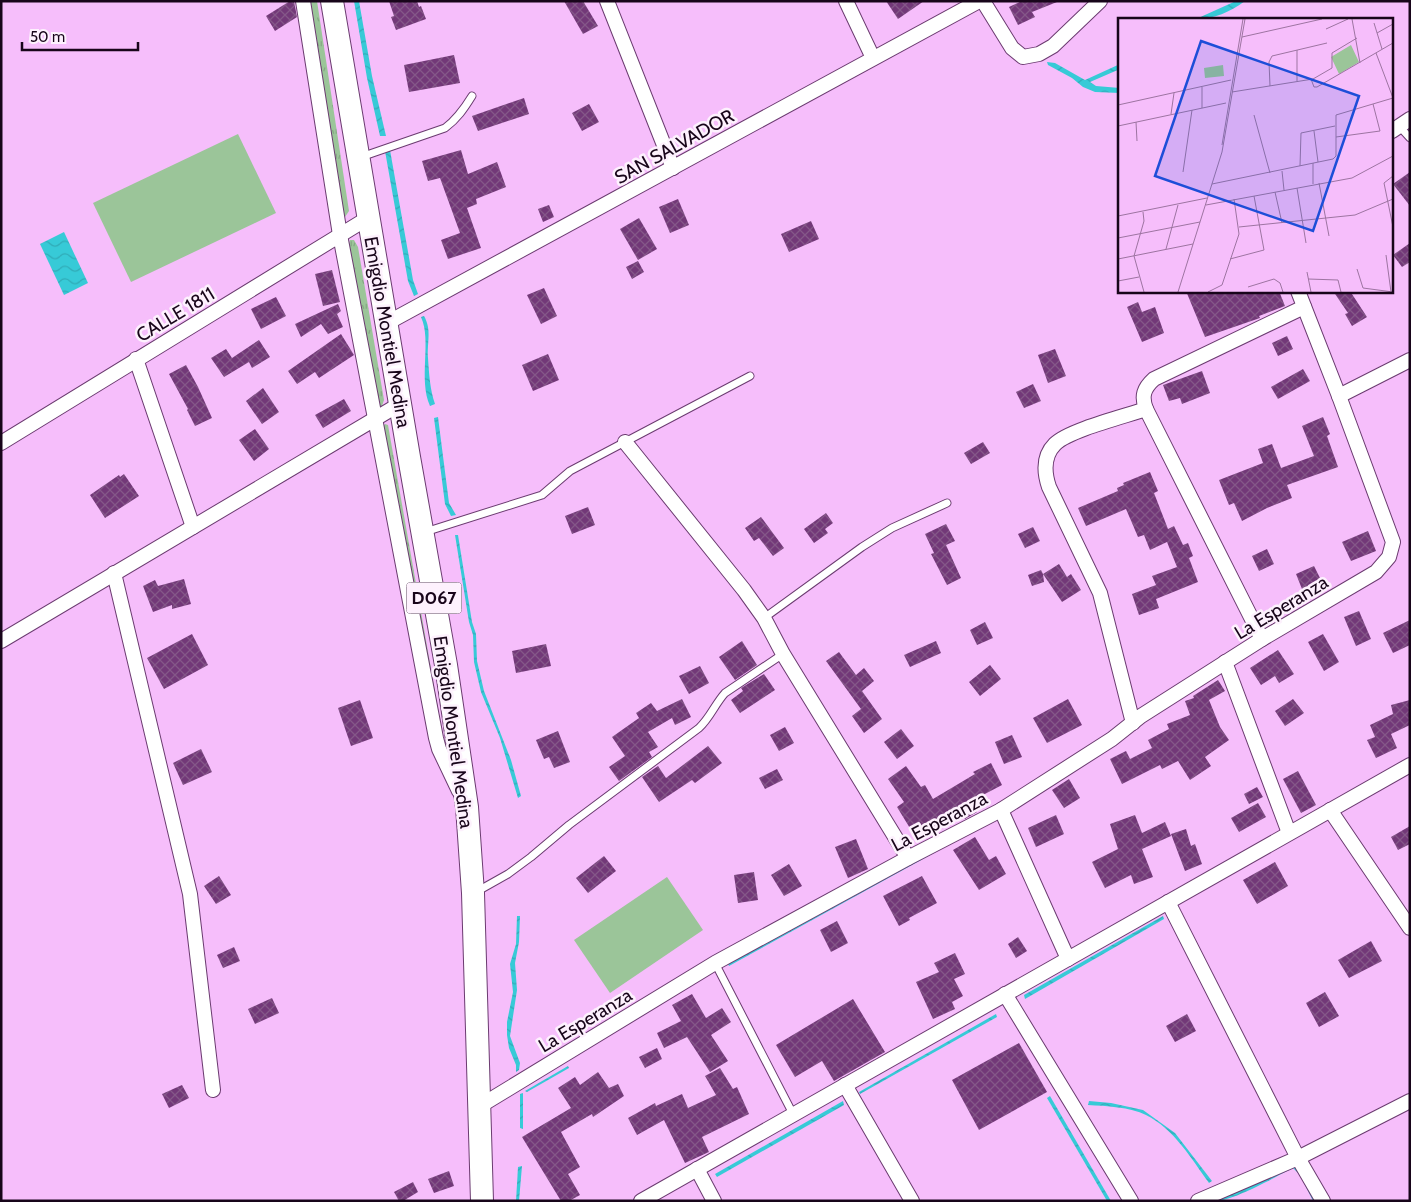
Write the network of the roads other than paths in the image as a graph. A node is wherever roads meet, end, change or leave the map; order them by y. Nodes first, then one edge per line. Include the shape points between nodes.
1 (303, 1) edge
2 (332, 1) edge
3 (607, 1) edge
4 (846, 1) edge
5 (981, 1) edge
6 (1100, 1) edge
7 (873, 58) junction
8 (472, 96) dead end
9 (1400, 125) edge
10 (1410, 138) edge
11 (358, 158) junction
12 (673, 168) junction
13 (368, 218) junction
14 (340, 235) junction
15 (1298, 292) edge
16 (1304, 308) junction
17 (387, 323) junction
18 (136, 359) junction
19 (1410, 360) edge
20 (750, 376) dead end
21 (1339, 396) junction
22 (400, 404) junction
23 (1146, 409) junction
24 (374, 420) junction
25 (625, 442) junction
26 (1, 443) edge
27 (947, 503) dead end
28 (193, 526) junction
29 (422, 533) junction
30 (114, 573) junction
31 (764, 618) junction
32 (1262, 639) junction
33 (1, 641) edge
34 (783, 654) junction
35 (1225, 662) junction
36 (1133, 723) junction
37 (1410, 765) edge
38 (467, 807) junction
39 (1001, 810) junction
40 (1330, 810) junction
41 (1289, 833) junction
42 (908, 858) junction
43 (473, 893) junction
44 (1168, 902) junction
45 (1410, 928) edge
46 (1068, 959) junction
47 (715, 963) junction
48 (1004, 994) junction
49 (846, 1085) junction
50 (213, 1090) dead end
51 (1410, 1101) edge
52 (480, 1106) junction
53 (793, 1114) junction
54 (1298, 1158) junction
55 (696, 1169) junction
56 (482, 1201) edge
57 (641, 1201) edge
58 (714, 1201) edge
59 (912, 1201) edge
60 (1131, 1201) edge
61 (1198, 1201) edge
62 (1323, 1201) edge

1 - 14 street
2 - 11 main road, Emigdio Montiel Medina / D067
3 - 12 street
4 - 7 street
5 - 6 street via 1012,48 1023,57 1039,54 1053,46
5 - 7 street, SAN SALVADOR
7 - 12 street, SAN SALVADOR
8 - 11 lane via 454,122 444,128
9 - 10 lane
11 - 13 main road, Emigdio Montiel Medina / D067
12 - 17 street, SAN SALVADOR
13 - 14 street, CALLE 1811
13 - 17 main road, Emigdio Montiel Medina / D067
14 - 18 street, CALLE 1811
14 - 24 street
15 - 16 street
16 - 21 street
16 - 23 street via 1154,379 1143,394
17 - 22 main road, Emigdio Montiel Medina / D067
18 - 26 street, CALLE 1811
18 - 28 street
19 - 21 street
20 - 25 lane
21 - 32 street, La Esperanza via 1393,542 1389,557 1376,572
22 - 24 street
22 - 29 main road, Emigdio Montiel Medina / D067
23 - 32 street
23 - 36 street via 1069,434 1055,444 1047,457 1044,473 1100,593
24 - 28 street
24 - 38 street via 436,738
25 - 29 lane via 570,471 542,495
25 - 31 street
27 - 31 lane via 892,528
28 - 30 street
29 - 38 main road, Emigdio Montiel Medina / D067
30 - 33 street
30 - 50 street via 190,894
31 - 34 street
32 - 35 street, La Esperanza
34 - 42 street
34 - 43 lane via 725,693 699,728 516,868
35 - 36 street, La Esperanza
35 - 41 street
36 - 39 street, La Esperanza
37 - 40 street
38 - 43 main road, Emigdio Montiel Medina / D067
39 - 42 street, La Esperanza
39 - 46 street
40 - 41 street
40 - 45 street
41 - 44 street
42 - 47 street, La Esperanza
43 - 52 main road, Emigdio Montiel Medina / D067
44 - 46 street
44 - 54 street
46 - 48 street
47 - 52 street, La Esperanza
47 - 53 lane
48 - 49 street
48 - 60 street
49 - 53 street
49 - 59 street
51 - 54 street
52 - 56 main road, Emigdio Montiel Medina / D067
53 - 55 street
54 - 61 street
54 - 62 street
55 - 57 street
55 - 58 street

